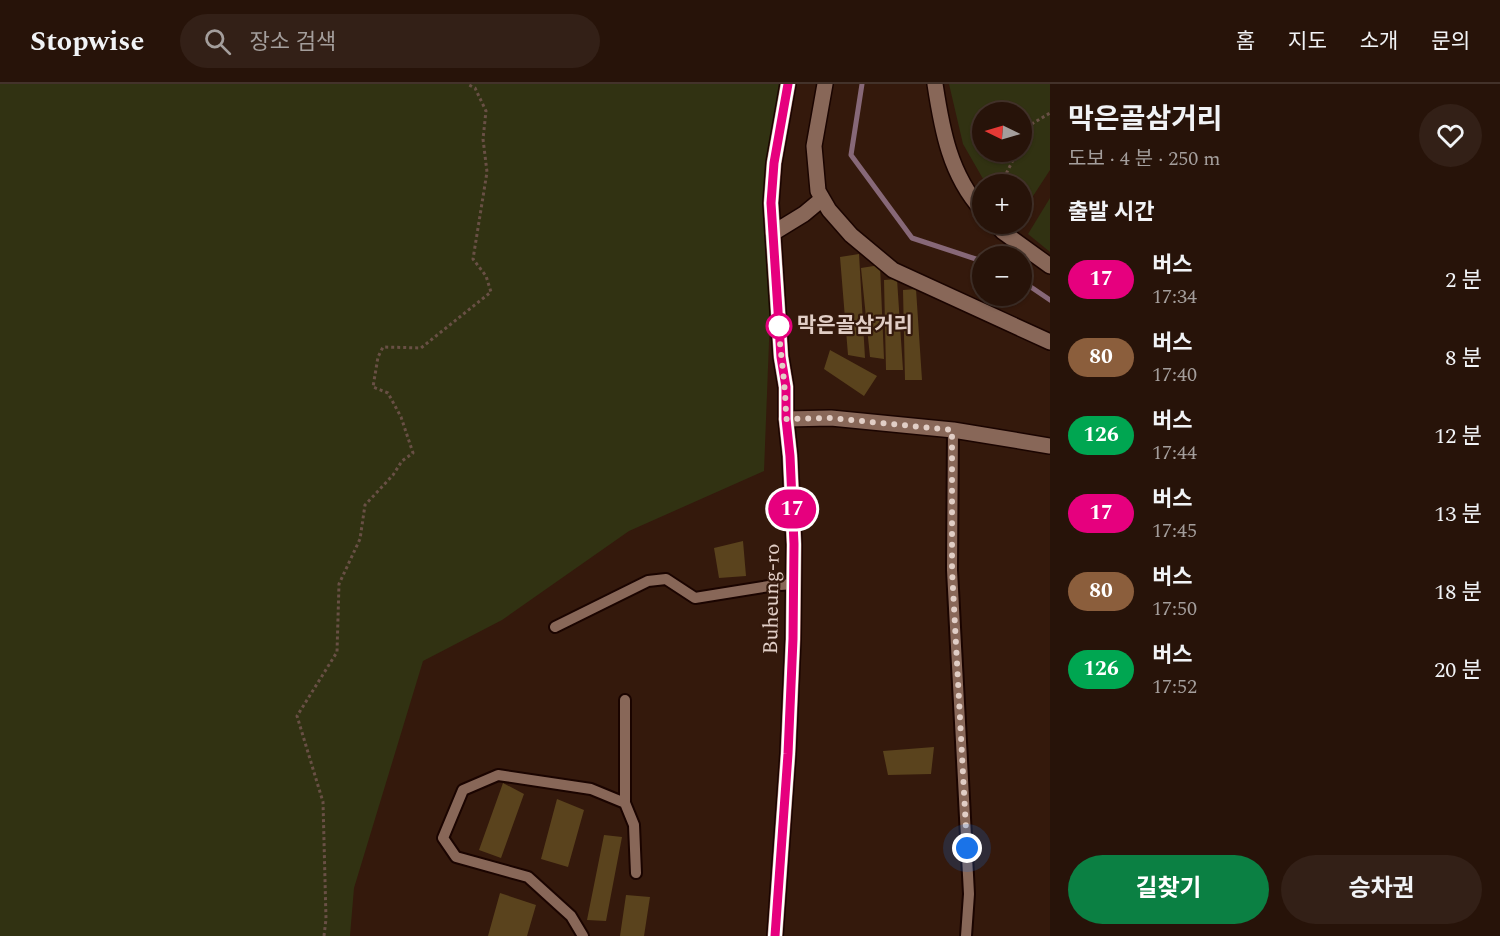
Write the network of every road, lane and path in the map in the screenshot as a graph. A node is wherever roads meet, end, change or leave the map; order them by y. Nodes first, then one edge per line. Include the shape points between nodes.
1 (468, 84) edge
2 (788, 84) edge
3 (825, 84) edge
4 (935, 84) edge
5 (1050, 113) edge
6 (1032, 124) edge
7 (972, 198) edge
8 (822, 199) junction
9 (773, 233) junction
10 (1006, 234) edge
11 (1050, 267) edge
12 (1050, 342) edge
13 (786, 419) junction
14 (952, 430) junction
15 (1050, 446) edge
16 (792, 584) junction
17 (555, 627) dead end
18 (625, 700) dead end
19 (625, 803) junction
20 (636, 873) dead end
21 (324, 936) edge
22 (583, 936) edge
23 (775, 936) edge
24 (966, 936) edge

1 - 21 path via 486,111 486,172 473,259 486,276 490,292 421,348 383,347 378,357 373,387 388,393 402,417 413,453 365,505 360,539 339,584 337,652 297,716 323,802
2 - 9 main road, Buheung-ro via 774,163
3 - 8 street via 814,146
4 - 7 street via 954,169
5 - 6 path
8 - 9 street
8 - 12 street via 851,235 893,270
9 - 13 main road, Buheung-ro
10 - 11 street
13 - 14 street via 831,418
13 - 16 main road, Buheung-ro via 794,544
14 - 15 street
14 - 24 lane via 952,570 969,894
16 - 17 lane via 695,598 666,579 648,581
16 - 23 main road, Buheung-ro via 789,743
18 - 19 lane
19 - 20 lane via 634,825
19 - 22 lane via 591,789 498,775 463,790 443,838 456,857 528,877 571,916

